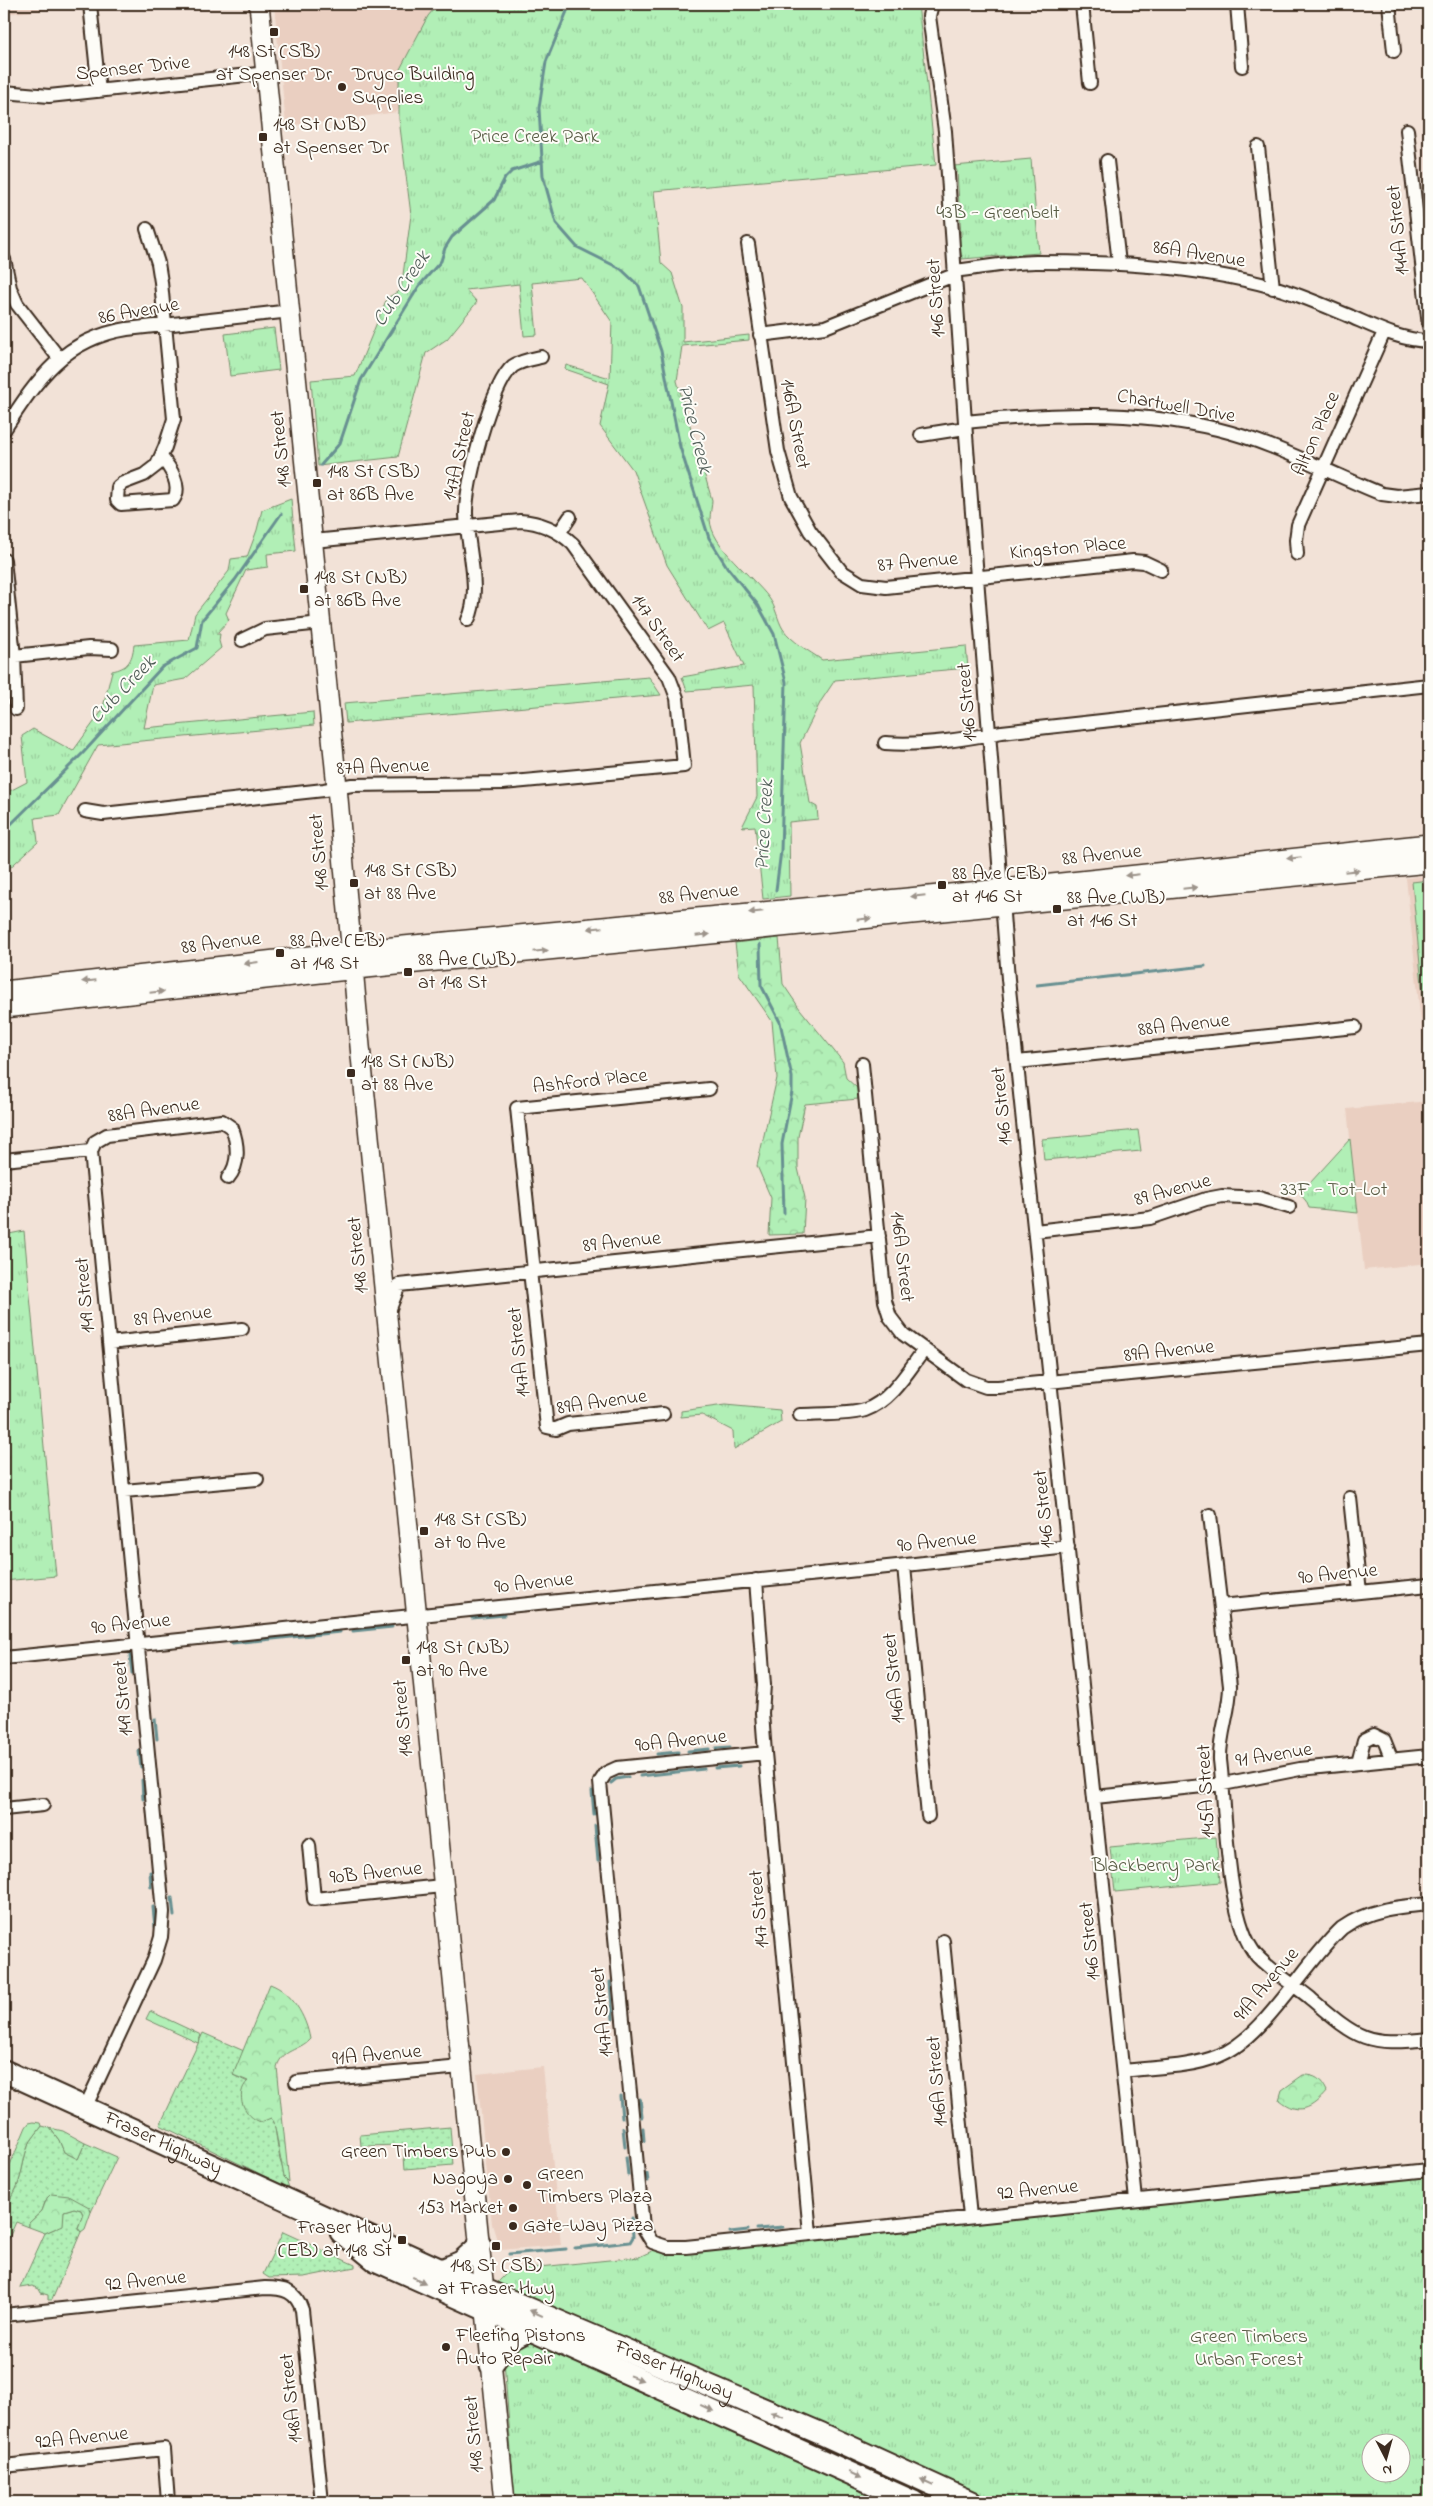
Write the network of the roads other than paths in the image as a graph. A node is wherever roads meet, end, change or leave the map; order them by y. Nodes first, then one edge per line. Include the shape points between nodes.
1 (90, 4) edge
2 (260, 4) edge
3 (1082, 4) edge
4 (1236, 4) edge
5 (1389, 4) edge
6 (931, 5) edge
7 (1394, 51) dead end
8 (1242, 66) dead end
9 (267, 73) junction
10 (1090, 83) dead end
11 (100, 91) junction
12 (4, 92) edge
13 (1407, 130) dead end
14 (1258, 147) dead end
15 (1107, 161) dead end
16 (147, 229) dead end
17 (748, 244) dead end
18 (4, 259) edge
19 (1119, 263) junction
20 (954, 273) junction
21 (1273, 288) junction
22 (291, 311) junction
23 (165, 324) junction
24 (1429, 326) edge
25 (1384, 332) junction
26 (760, 335) junction
27 (1429, 341) edge
28 (542, 357) dead end
29 (59, 358) junction
30 (965, 425) junction
31 (4, 430) edge
32 (921, 435) dead end
33 (161, 457) junction
34 (1322, 468) junction
35 (1429, 493) edge
36 (570, 517) dead end
37 (467, 526) junction
38 (560, 532) junction
39 (313, 541) junction
40 (1297, 554) dead end
41 (4, 560) edge
42 (1161, 570) dead end
43 (977, 577) junction
44 (862, 584) joint
45 (468, 620) dead end
46 (321, 623) junction
47 (242, 640) dead end
48 (112, 648) dead end
49 (14, 656) junction
50 (1429, 686) edge
51 (16, 709) dead end
52 (990, 735) junction
53 (886, 743) dead end
54 (684, 766) joint
55 (337, 787) junction
56 (85, 811) dead end
57 (1429, 844) edge
58 (1429, 863) edge
59 (1002, 897) junction
60 (352, 960) junction
61 (4, 991) edge
62 (4, 1008) edge
63 (1355, 1027) dead end
64 (1017, 1062) junction
65 (862, 1064) dead end
66 (709, 1089) dead end
67 (91, 1151) junction
68 (4, 1160) edge
69 (228, 1178) dead end
70 (1289, 1207) dead end
71 (1035, 1230) junction
72 (879, 1236) junction
73 (532, 1271) junction
74 (388, 1313) junction
75 (242, 1328) dead end
76 (109, 1343) junction
77 (1429, 1345) edge
78 (924, 1350) junction
79 (1050, 1383) junction
80 (662, 1414) dead end
81 (800, 1415) dead end
82 (547, 1428) joint
83 (257, 1479) dead end
84 (124, 1491) junction
85 (1350, 1498) dead end
86 (1210, 1516) dead end
87 (1068, 1546) junction
88 (904, 1566) junction
89 (756, 1580) junction
90 (1429, 1585) edge
91 (1360, 1592) junction
92 (1221, 1606) junction
93 (416, 1614) junction
94 (138, 1644) junction
95 (4, 1658) edge
96 (765, 1753) junction
97 (1429, 1756) edge
98 (1392, 1760) junction
99 (1358, 1763) junction
100 (603, 1776) joint
101 (1223, 1784) junction
102 (1095, 1797) junction
103 (43, 1804) dead end
104 (4, 1809) edge
105 (928, 1816) dead end
106 (308, 1845) dead end
107 (442, 1886) junction
108 (1429, 1904) edge
109 (944, 1941) dead end
110 (1293, 1984) junction
111 (1429, 2040) edge
112 (461, 2067) junction
113 (4, 2071) edge
114 (1123, 2071) junction
115 (296, 2082) dead end
116 (85, 2108) junction
117 (1429, 2170) edge
118 (1136, 2200) junction
119 (322, 2215) junction
120 (970, 2217) junction
121 (810, 2234) junction
122 (652, 2242) joint
123 (480, 2245) junction
124 (442, 2270) junction
125 (292, 2293) joint
126 (485, 2300) junction
127 (4, 2315) edge
128 (529, 2330) junction
129 (492, 2365) junction
130 (4, 2466) edge
131 (168, 2502) edge
132 (322, 2502) edge
133 (505, 2502) edge
134 (914, 2502) edge
135 (971, 2502) edge

1 - 11 street
2 - 9 main road, 148 Street
3 - 10 street
4 - 8 street
5 - 7 street
6 - 20 street, 146 Street via 929,16 945,131
9 - 11 street, Spenser Drive
9 - 22 main road, 148 Street
11 - 12 street, Spenser Drive via 40,97
13 - 24 street, 144A Street
14 - 21 street
15 - 19 street
16 - 23 street via 158,263
17 - 26 street, 146A Street
18 - 29 street via 17,304
19 - 20 street, 86A Avenue via 1036,262
19 - 21 street, 86A Avenue via 1176,269
20 - 26 street, 86A Avenue via 825,327
20 - 30 street, 146 Street
21 - 25 street, 86A Avenue via 1338,311
22 - 23 street, 86 Avenue
22 - 39 main road, 148 Street
23 - 29 street, 86 Avenue via 104,334
23 - 33 street via 174,418
25 - 27 street, 86A Avenue
25 - 34 street, Alton Place
26 - 44 street, 146A Street via 778,451 792,497 806,525 836,566
28 - 37 street, 147A Street via 514,365 501,380 492,400 466,500
29 - 31 street, 86 Avenue via 35,384
30 - 32 street, Chartwell Drive
30 - 34 street, Chartwell Drive via 1071,413 1160,419 1218,430
30 - 43 street, 146 Street
33 - 33 street via 157,465 144,475 118,487 117,500 121,504 169,502 175,497 174,476
34 - 35 street, Chartwell Drive via 1390,496
34 - 40 street, Alton Place via 1298,525
36 - 38 street
37 - 38 street via 525,522
37 - 39 street
37 - 45 street, 147A Street via 474,596
38 - 54 street, 147 Street via 573,544 668,677 677,698
39 - 46 main road, 148 Street
41 - 49 street
42 - 43 street, Kingston Place via 1133,561
43 - 44 street, 87 Avenue via 886,586
43 - 52 street, 146 Street
46 - 47 street via 265,629
46 - 55 main road, 148 Street
48 - 49 street
49 - 51 street
50 - 52 street
52 - 53 street via 906,744
52 - 59 street, 146 Street
54 - 55 street, 87A Avenue via 479,784
55 - 56 street, 87A Avenue via 103,814
55 - 60 main road, 148 Street
57 -> 59 main road, 88 Avenue
59 -> 58 main road, 88 Avenue
59 - 60 main road, 88 Avenue
59 - 64 street, 146 Street
60 -> 61 main road, 88 Avenue
62 -> 60 main road, 88 Avenue
60 - 74 main road, 148 Street
63 - 64 street, 88A Avenue
64 - 71 street, 146 Street
65 - 72 street, 146A Street
66 - 73 street, Ashford Place via 517,1108
67 - 68 street, 88A Avenue
67 - 69 street, 88A Avenue via 95,1142 107,1135 222,1121 232,1128 236,1148 236,1167
67 - 76 street, 149 Street
70 - 71 street, 89 Avenue via 1260,1198 1222,1196 1150,1218
71 - 79 street, 146 Street
72 - 73 street, 89 Avenue
72 - 78 street, 146A Street via 888,1311 897,1328
73 - 74 street, 89 Avenue via 399,1285
73 - 82 street, 147A Street
74 - 93 main road, 148 Street
75 - 76 street, 89 Avenue
76 - 84 street, 149 Street
77 - 79 street, 89A Avenue
78 - 79 street, 89A Avenue via 976,1385 998,1387
78 - 81 street via 895,1387 880,1402 864,1411
79 - 87 street, 146 Street
80 - 82 street, 89A Avenue
83 - 84 street
84 - 94 street, 149 Street
85 - 91 street
86 - 92 street, 145A Street
87 - 88 street, 90 Avenue
87 - 102 street, 146 Street
88 - 89 street, 90 Avenue
88 - 105 street, 146A Street
89 - 93 street, 90 Avenue
89 - 96 street, 147 Street via 764,1685
90 - 91 street, 90 Avenue
91 - 92 street, 90 Avenue
92 - 101 street, 145A Street via 1230,1686 1230,1704 1220,1751
93 - 94 street, 90 Avenue
93 - 107 main road, 148 Street
94 - 95 street, 90 Avenue
94 - 116 street, 149 Street via 163,1930 154,1960
96 - 100 street, 90A Avenue via 617,1768
96 - 121 street, 147 Street
97 - 98 street, 91 Avenue
98 - 99 street, 91 Avenue
98 - 99 street via 1384,1740 1374,1735 1364,1740
99 - 101 street, 91 Avenue via 1300,1769
100 - 122 street, 147A Street via 600,1789 643,2228
101 - 102 street, 91 Avenue
101 - 110 street, 145A Street via 1235,1910 1243,1934 1257,1956
102 - 114 street, 146 Street
103 - 104 street
106 - 107 street, 90B Avenue via 314,1899
107 - 112 main road, 148 Street
108 - 110 street, 91A Avenue via 1387,1908 1356,1918 1335,1934
109 - 120 street, 146A Street
110 - 111 street, 145A Street via 1348,2030 1368,2039
110 - 114 street, 91A Avenue via 1250,2036 1225,2053 1204,2060
112 - 115 street, 91A Avenue
112 - 123 main road, 148 Street
113 - 116 main road, Fraser Highway
114 - 118 street, 146 Street
116 - 119 main road, Fraser Highway
117 - 118 street, 92 Avenue
118 - 120 street, 92 Avenue
119 - 124 main road, Fraser Highway
119 -> 126 main road, Fraser Highway via 374,2260
120 - 121 street, 92 Avenue
121 - 122 street, 92 Avenue via 672,2248
123 - 124 main road via 461,2262
123 - 126 main road, 148 Street
124 - 126 main road, Fraser Highway
125 - 127 street, 92 Avenue via 280,2288 265,2288
125 - 132 street, 148A Street via 302,2310
126 - 128 main road, Fraser Highway
126 - 129 main road, 148 Street
135 -> 126 main road, Fraser Highway via 822,2434
128 - 129 main road via 510,2340
128 -> 134 main road, Fraser Highway
129 - 133 main road, 148 Street
130 - 131 street, 92A Avenue via 164,2449

